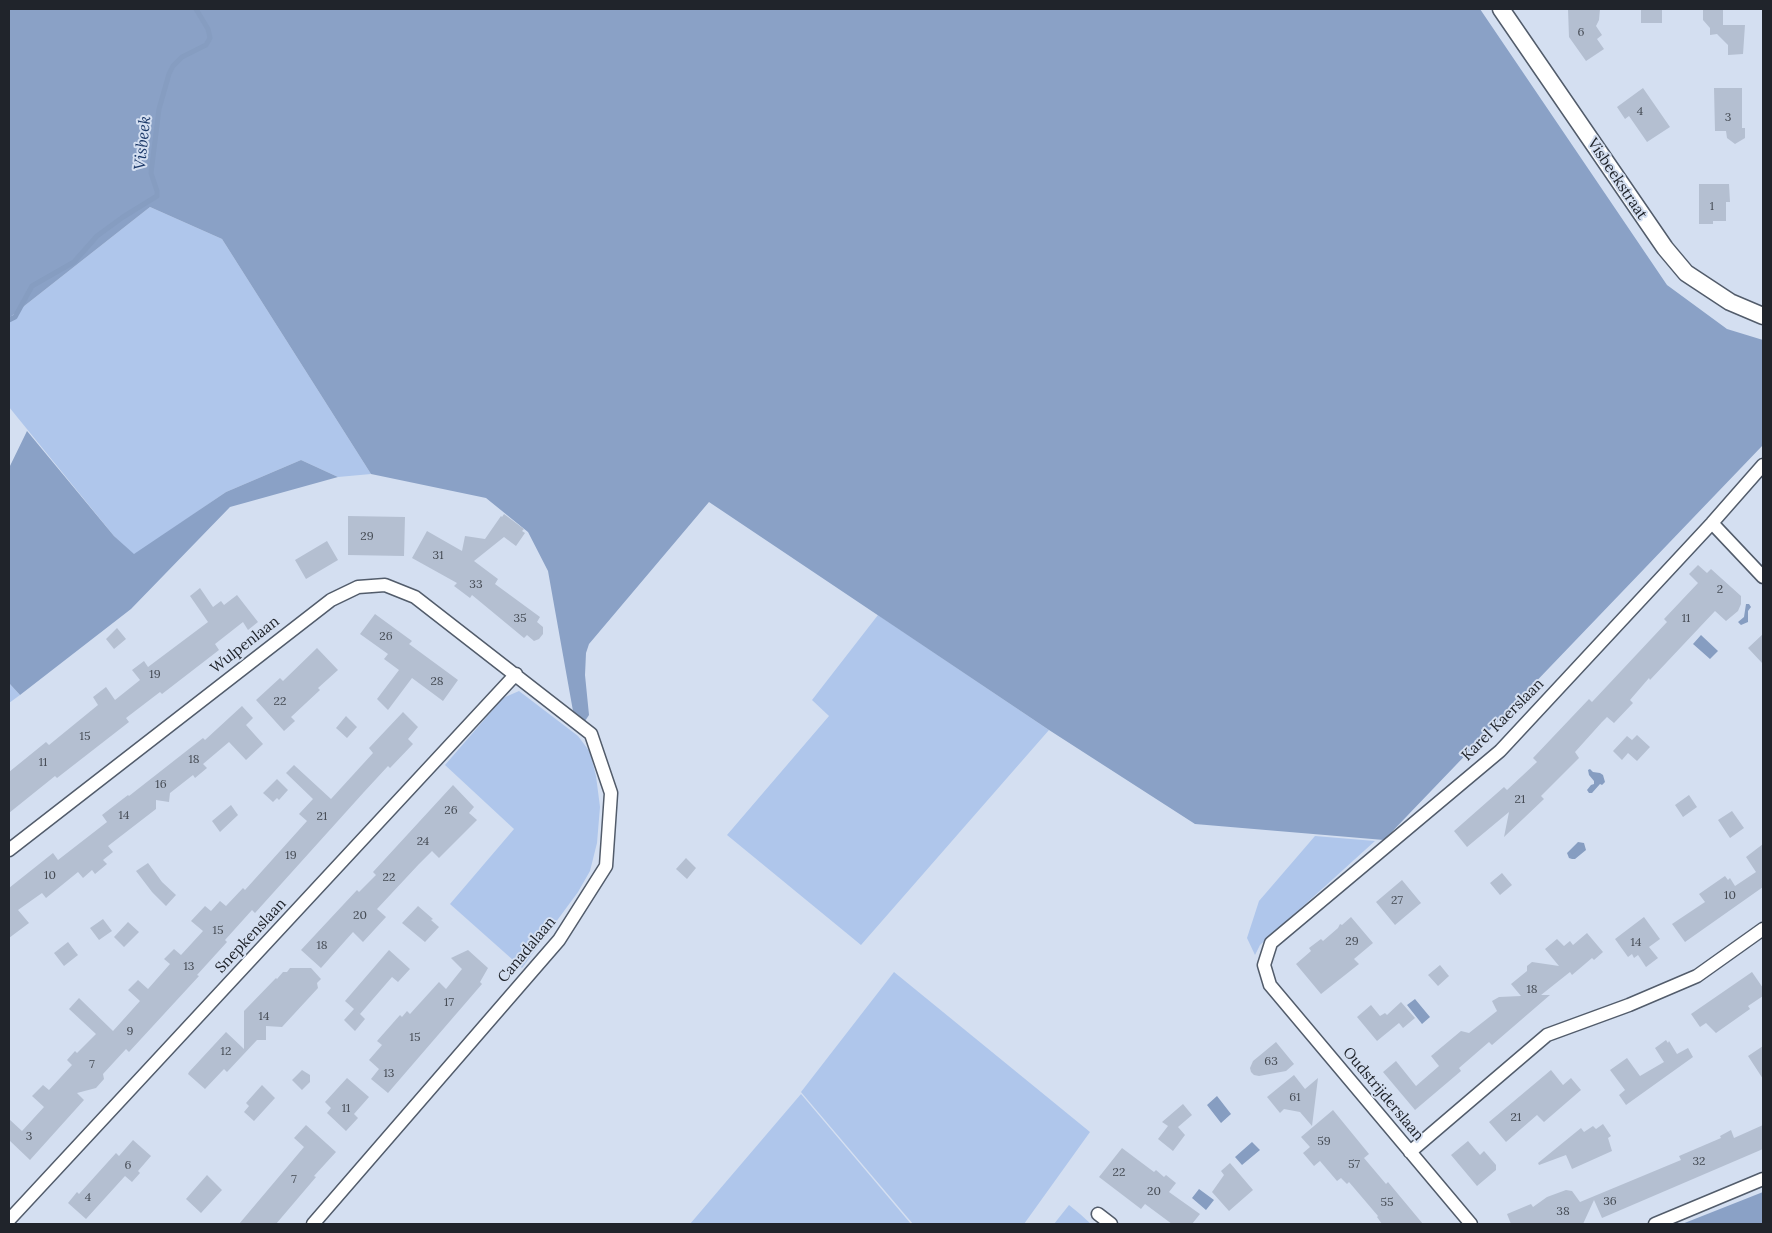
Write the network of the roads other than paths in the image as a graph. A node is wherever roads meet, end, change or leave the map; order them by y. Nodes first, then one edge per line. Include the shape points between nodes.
1 (1501, 9) edge
2 (1763, 316) edge
3 (1763, 465) edge
4 (1712, 523) junction
5 (1763, 577) edge
6 (516, 674) junction
7 (9, 850) edge
8 (1763, 929) edge
9 (1270, 985) joint
10 (1410, 1152) junction
11 (1763, 1179) edge
12 (1098, 1214) dead end
13 (9, 1220) edge
14 (313, 1224) edge
15 (1111, 1224) edge
16 (1471, 1224) edge
17 (1655, 1224) edge

1 - 2 street, Visbeekstraat via 1665,248 1686,272 1730,302
3 - 4 street, Karel Kaerslaan
4 - 5 street
4 - 9 street, Karel Kaerslaan via 1500,751 1272,943 1264,965
6 - 7 street, Wulpenlaan via 415,597 385,585 358,587 324,605
6 - 13 street, Snepkenslaan
6 - 14 street, Canadalaan via 591,734 611,793 606,866 559,940
8 - 10 street via 1697,976 1547,1035
9 - 10 street, Oudstrijderslaan
10 - 16 street, Oudstrijderslaan
11 - 17 street
12 - 15 street

